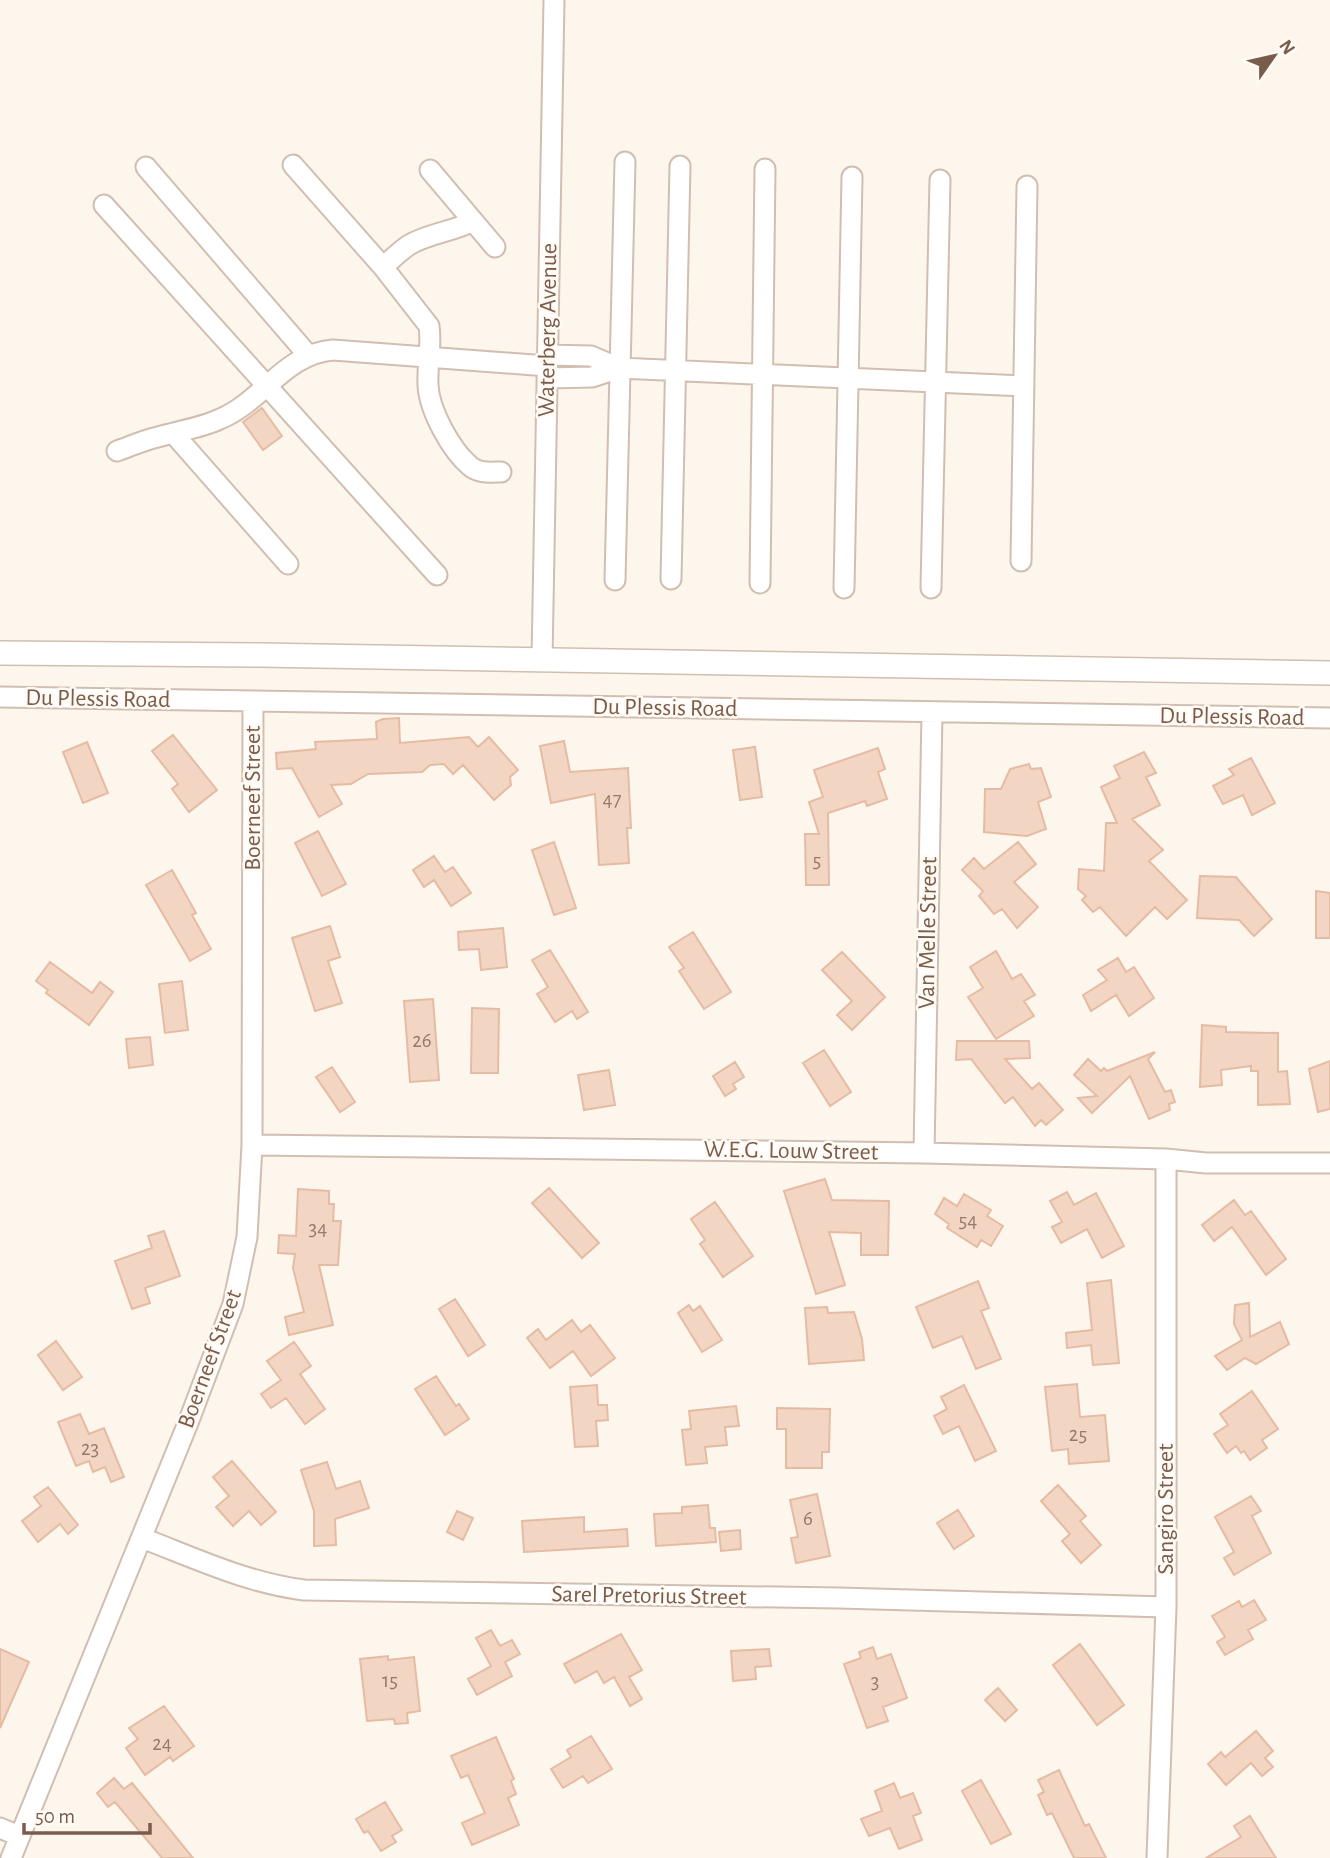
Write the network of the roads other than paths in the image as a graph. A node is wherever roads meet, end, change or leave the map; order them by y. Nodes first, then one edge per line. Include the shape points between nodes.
1 (554, 0) edge
2 (625, 162) dead end
3 (293, 165) dead end
4 (680, 166) dead end
5 (146, 167) dead end
6 (430, 170) dead end
7 (765, 170) dead end
8 (852, 177) dead end
9 (940, 180) dead end
10 (1027, 186) dead end
11 (104, 205) dead end
12 (473, 220) junction
13 (495, 247) dead end
14 (383, 267) junction
15 (308, 355) junction
16 (430, 357) junction
17 (547, 366) junction
18 (619, 368) junction
19 (676, 371) junction
20 (763, 375) junction
21 (847, 380) junction
22 (936, 383) junction
23 (1024, 386) junction
24 (266, 387) junction
25 (173, 433) junction
26 (117, 452) dead end
27 (501, 472) dead end
28 (1021, 561) dead end
29 (288, 564) dead end
30 (438, 575) dead end
31 (671, 579) dead end
32 (615, 580) dead end
33 (760, 583) dead end
34 (931, 588) dead end
35 (844, 589) dead end
36 (0, 653) edge
37 (542, 660) junction
38 (1330, 673) edge
39 (0, 697) edge
40 (253, 701) junction
41 (932, 713) junction
42 (1330, 718) edge
43 (252, 1145) junction
44 (924, 1153) junction
45 (1166, 1159) junction
46 (1330, 1163) edge
47 (142, 1538) junction
48 (1166, 1607) junction
49 (0, 1828) edge
50 (19, 1836) junction
51 (11, 1858) edge
52 (1157, 1858) edge

1 - 17 street, Waterberg Avenue
2 - 18 street
3 - 14 street
4 - 19 street
5 - 15 street
6 - 12 street
7 - 20 street
8 - 21 street
9 - 22 street
10 - 23 street
11 - 24 street
12 - 13 street
12 - 14 street via 409,245
14 - 16 street via 429,326
15 - 16 street via 333,350
15 - 24 street
16 - 17 street
16 - 27 street via 432,409 449,440 471,467
17 - 18 street via 592,356
17 - 37 street, Waterberg Avenue
18 - 19 street
18 - 32 street
19 - 20 street
19 - 31 street
20 - 21 street
20 - 33 street
21 - 22 street
21 - 35 street
22 - 23 street
22 - 34 street
23 - 28 street
24 - 25 street via 221,419
24 - 30 street
25 - 26 street
25 - 29 street
36 - 37 street, Du Plessis Road
37 - 38 street, Du Plessis Road
39 - 40 street, Du Plessis Road
40 - 41 street, Du Plessis Road
40 - 43 street, Boerneef Street
41 - 42 street, Du Plessis Road
41 - 44 street, Van Melle Street
43 - 44 street, W.E.G. Louw Street
43 - 47 street, Boerneef Street via 247,1237 233,1304
44 - 45 street, W.E.G. Louw Street
45 - 46 street, W.E.G. Louw Street
45 - 48 street, Sangiro Street
47 - 48 street, Sarel Pretorius Street via 250,1579 304,1590
47 - 50 street, Boerneef Street
48 - 52 street, Sangiro Street
49 - 50 street
50 - 51 street, Boerneef Street

